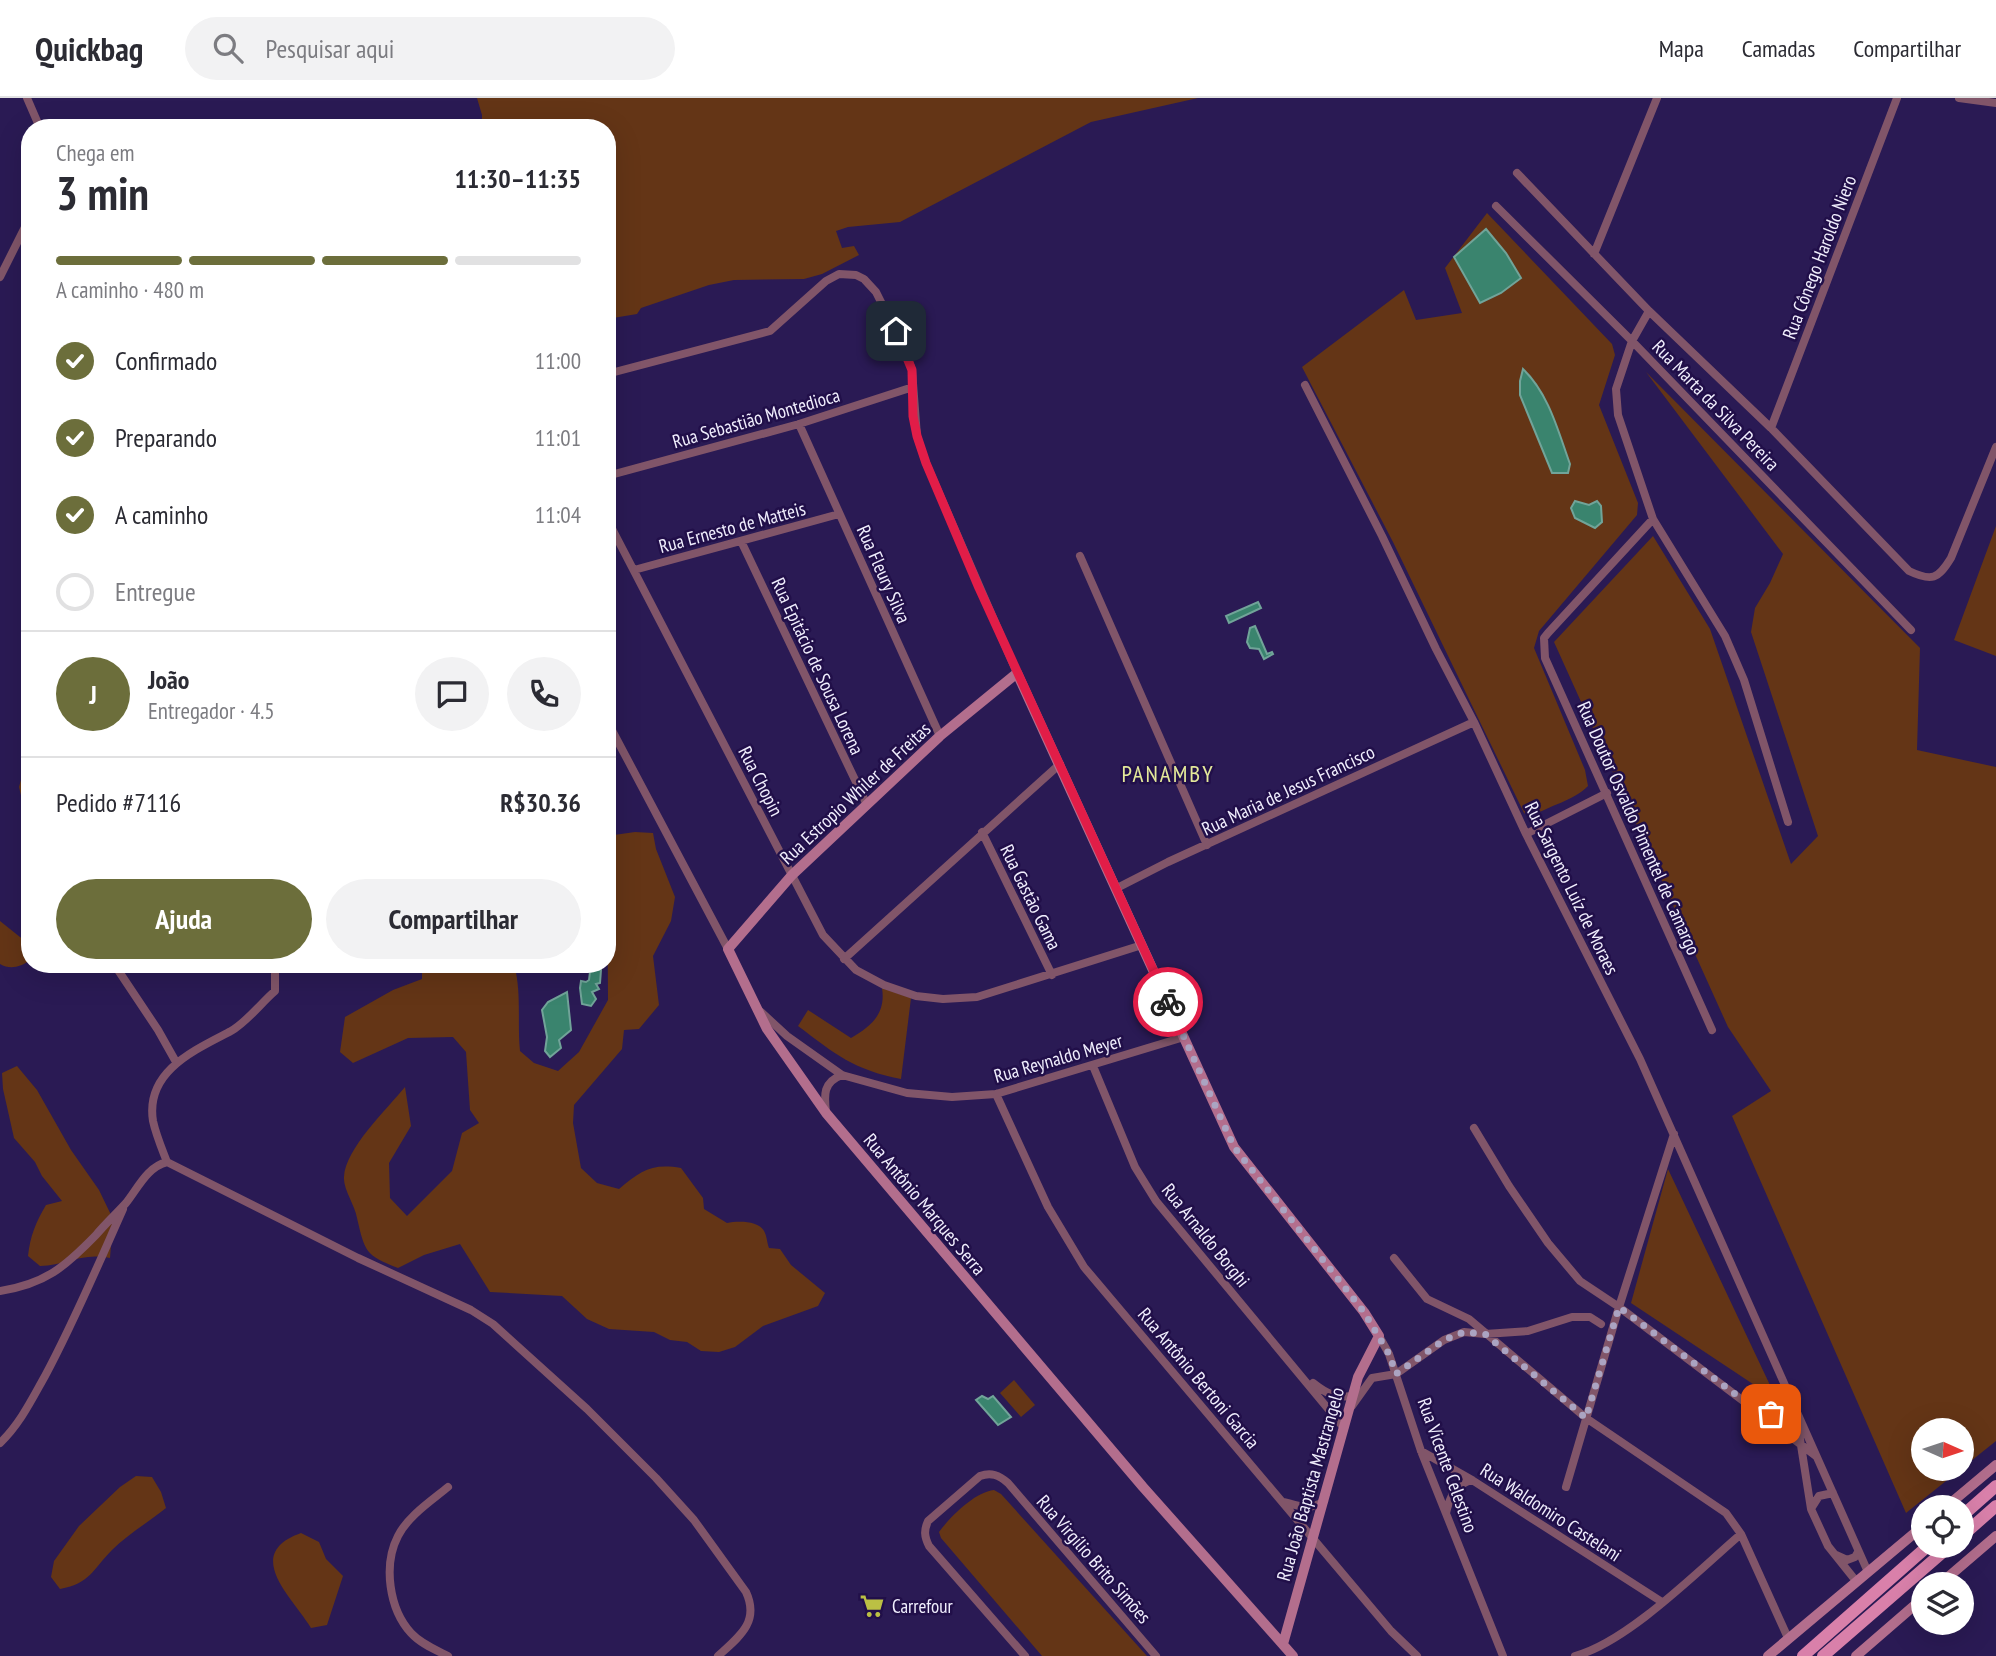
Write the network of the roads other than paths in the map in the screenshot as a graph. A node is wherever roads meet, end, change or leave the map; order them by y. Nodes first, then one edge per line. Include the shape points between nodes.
1 (27, 98) edge
2 (1657, 98) edge
3 (1897, 98) edge
4 (1959, 98) edge
5 (1996, 103) edge
6 (36, 119) edge
7 (1517, 173) dead end
8 (1496, 206) dead end
9 (21, 235) edge
10 (1594, 254) junction
11 (0, 277) edge
12 (1649, 312) junction
13 (1632, 341) junction
14 (616, 372) edge
15 (1305, 385) dead end
16 (913, 387) junction
17 (799, 424) junction
18 (1771, 428) junction
19 (1996, 447) edge
20 (616, 474) edge
21 (839, 514) junction
22 (1653, 520) junction
23 (616, 536) edge
24 (741, 541) junction
25 (1080, 556) dead end
26 (634, 570) junction
27 (1910, 629) dead end
28 (1017, 673) junction
29 (1474, 722) junction
30 (940, 736) junction
31 (616, 738) edge
32 (1060, 764) junction
33 (1607, 793) junction
34 (867, 805) junction
35 (1788, 822) dead end
36 (982, 832) junction
37 (1526, 834) junction
38 (1207, 845) junction
39 (792, 875) junction
40 (1117, 888) junction
41 (1142, 945) junction
42 (728, 949) junction
43 (844, 959) junction
44 (120, 973) edge
45 (275, 973) edge
46 (1052, 975) junction
47 (756, 1007) junction
48 (1712, 1030) dead end
49 (1184, 1037) junction
50 (176, 1062) junction
51 (1093, 1066) junction
52 (842, 1075) junction
53 (996, 1094) junction
54 (826, 1113) junction
55 (1474, 1128) dead end
56 (1674, 1135) junction
57 (167, 1162) junction
58 (125, 1204) junction
59 (1394, 1258) dead end
60 (0, 1291) edge
61 (1619, 1307) junction
62 (1601, 1324) dead end
63 (1485, 1334) junction
64 (1379, 1336) junction
65 (1299, 1372) junction
66 (1396, 1374) junction
67 (1353, 1401) junction
68 (1792, 1403) junction
69 (1796, 1412) junction
70 (1763, 1415) junction
71 (1586, 1418) junction
72 (1344, 1427) junction
73 (0, 1443) edge
74 (1800, 1443) junction
75 (1421, 1451) junction
76 (1819, 1457) junction
77 (1996, 1465) edge
78 (1472, 1480) junction
79 (1996, 1486) edge
80 (448, 1487) dead end
81 (1566, 1487) dead end
82 (1833, 1493) junction
83 (1960, 1495) edge
84 (1284, 1502) junction
85 (1324, 1502) junction
86 (1974, 1505) edge
87 (1996, 1506) edge
88 (1811, 1509) junction
89 (1446, 1513) junction
90 (1974, 1525) edge
91 (1741, 1534) junction
92 (1911, 1536) edge
93 (1996, 1536) edge
94 (1314, 1538) junction
95 (1858, 1552) junction
96 (1833, 1554) junction
97 (1914, 1558) edge
98 (1936, 1558) edge
99 (1868, 1572) junction
100 (1954, 1572) edge
101 (1856, 1581) junction
102 (1662, 1602) junction
103 (1911, 1608) edge
104 (1788, 1638) junction
105 (1283, 1644) junction
106 (448, 1656) edge
107 (718, 1656) edge
108 (1026, 1656) edge
109 (1156, 1656) edge
110 (1293, 1656) edge
111 (1417, 1656) edge
112 (1503, 1656) edge
113 (1575, 1656) edge
114 (1768, 1656) edge
115 (1803, 1656) edge
116 (1823, 1656) edge
117 (1856, 1656) edge

1 - 6 street
2 - 10 street
3 - 18 street, Rua Cônego Haroldo Niero
4 - 5 street
7 - 10 street, Rua Marta da Silva Pereira
8 - 13 street, Rua Marta da Silva Pereira
9 - 11 street
10 - 12 street, Rua Marta da Silva Pereira
12 - 13 street
12 - 18 street, Rua Marta da Silva Pereira
13 - 22 street via 1616,402
13 - 27 street, Rua Marta da Silva Pereira
14 - 16 street, Rua Vicente Celestino via 770,331 826,281 848,273 864,279 876,292 905,350
15 - 29 street, Rua Sargento Luíz de Moraes
16 - 17 street, Rua Sebastião Montedioca
16 - 28 street, Rua Vicente Celestino via 913,416 926,463
17 - 20 street, Rua Sebastião Montedioca
17 - 21 street, Rua Fleury Silva
18 - 19 street, Rua Marta da Silva Pereira via 1909,571 1922,578 1942,573 1951,558
21 - 24 street, Rua Ernesto de Matteis
21 - 30 street, Rua Fleury Silva
22 - 33 street, Rua Doutor Osvaldo Pimentel de Camargo via 1545,638 1545,658
22 - 35 street via 1725,636 1744,680
23 - 26 street, Rua Chopin
24 - 26 street, Rua Ernesto de Matteis
24 - 34 street, Rua Epitácio de Sousa Lorena
25 - 38 street
26 - 39 street, Rua Chopin
28 - 30 street, Rua Estropio Whiler de Freitas
28 - 32 street, Rua Vicente Celestino
29 - 37 street, Rua Sargento Luíz de Moraes
29 - 38 street, Rua Maria de Jesus Francisco
30 - 34 street, Rua Estropio Whiler de Freitas
31 - 42 street, Rua Antônio Marques Serra
32 - 36 street
32 - 40 street, Rua Vicente Celestino
33 - 37 street
33 - 48 street, Rua Doutor Osvaldo Pimentel de Camargo
34 - 39 street, Rua Estropio Whiler de Freitas
36 - 43 street
36 - 46 street, Rua Gastão Gama
37 - 56 street, Rua Sargento Luíz de Moraes
38 - 40 street, Rua Maria de Jesus Francisco
39 - 42 street, Rua Estropio Whiler de Freitas
39 - 43 street, Rua Chopin via 823,935
40 - 41 street, Rua Vicente Celestino
41 - 46 street, Rua Chopin
41 - 49 street, Rua Vicente Celestino
42 - 47 street, Rua Antônio Marques Serra
43 - 46 street, Rua Chopin via 884,985 943,999 977,998
44 - 50 street
45 - 50 street via 275,991 233,1030
47 - 52 street, Rua Reynaldo Meyer via 787,1036
47 - 54 street, Rua Antônio Marques Serra via 779,1050
49 - 51 street, Rua Reynaldo Meyer
49 - 64 street, Rua Vicente Celestino via 1234,1147
50 - 57 street via 160,1081 152,1106
51 - 53 street, Rua Reynaldo Meyer
51 - 65 street, Rua Arnaldo Borghi via 1135,1167 1156,1201
52 - 53 street, Rua Reynaldo Meyer via 926,1096
52 - 54 street via 824,1091
53 - 84 street, Rua Antônio Bertoni Garcia via 1048,1207 1084,1267
54 - 105 street, Rua Antônio Marques Serra via 1143,1487
55 - 61 street via 1562,1263
56 - 61 street
56 - 68 street, Rua Sargento Luíz de Moraes
57 - 58 street via 149,1171
57 - 107 street via 471,1310 515,1342 656,1478 694,1520 746,1592 751,1602 749,1626
58 - 60 street via 69,1263 32,1284
58 - 73 street via 57,1353 25,1412
59 - 63 street via 1427,1299 1458,1312
61 - 70 street
61 - 71 street
62 - 63 street via 1590,1317 1572,1317 1528,1331
63 - 66 street via 1464,1332 1444,1340
63 - 71 street
64 - 66 street, Rua Vicente Celestino
64 - 67 street, Rua João Baptista Mastrangelo via 1358,1377
65 - 67 street, Rua Arnaldo Borghi via 1327,1395
65 - 72 street, Rua Arnaldo Borghi
66 - 67 street via 1372,1378
66 - 75 street, Rua Vicente Celestino
67 - 72 street, Rua João Baptista Mastrangelo
68 - 69 street, Rua Sargento Luíz de Moraes
68 - 70 street
69 - 74 street, Rua Sargento Luíz de Moraes
69 - 76 street, Rua Sargento Luíz de Moraes
70 - 74 street
71 - 81 street
71 - 91 street via 1726,1513
72 - 85 street, Rua João Baptista Mastrangelo
74 - 76 street
74 - 88 street, Rua Sargento Luíz de Moraes
75 - 78 street, Rua Waldomiro Castelani
75 - 89 street, Rua Vicente Celestino
76 - 82 street, Rua Sargento Luíz de Moraes
77 - 83 street
78 - 89 street via 1452,1493
78 - 102 street, Rua Waldomiro Castelani
79 - 86 main road
80 - 106 street via 409,1520 398,1535 390,1566 391,1587 402,1620 426,1644
82 - 88 street via 1819,1496
82 - 95 street, Rua Sargento Luíz de Moraes
84 - 85 street via 1307,1508
84 - 94 street, Rua Antônio Bertoni Garcia
85 - 94 street, Rua João Baptista Mastrangelo
87 - 90 main road
88 - 96 street, Rua Sargento Luíz de Moraes
89 - 112 street, Rua Vicente Celestino
91 - 102 street
91 - 104 street
92 - 99 street
93 - 100 street
94 - 105 street, Rua João Baptista Mastrangelo
94 - 111 street, Rua Antônio Bertoni Garcia
95 - 96 street via 1847,1560
95 - 99 street, Rua Sargento Luíz de Moraes
96 - 101 street, Rua Sargento Luíz de Moraes
97 - 115 main road
98 - 116 main road
99 - 101 street
101 - 104 street
102 - 113 street via 1611,1640
103 - 117 street
104 - 114 street
105 - 110 street, Rua Antônio Marques Serra
108 - 109 street, Rua Virgílio Brito Simões via 929,1546 924,1530 928,1521 980,1476 994,1474 1007,1483

